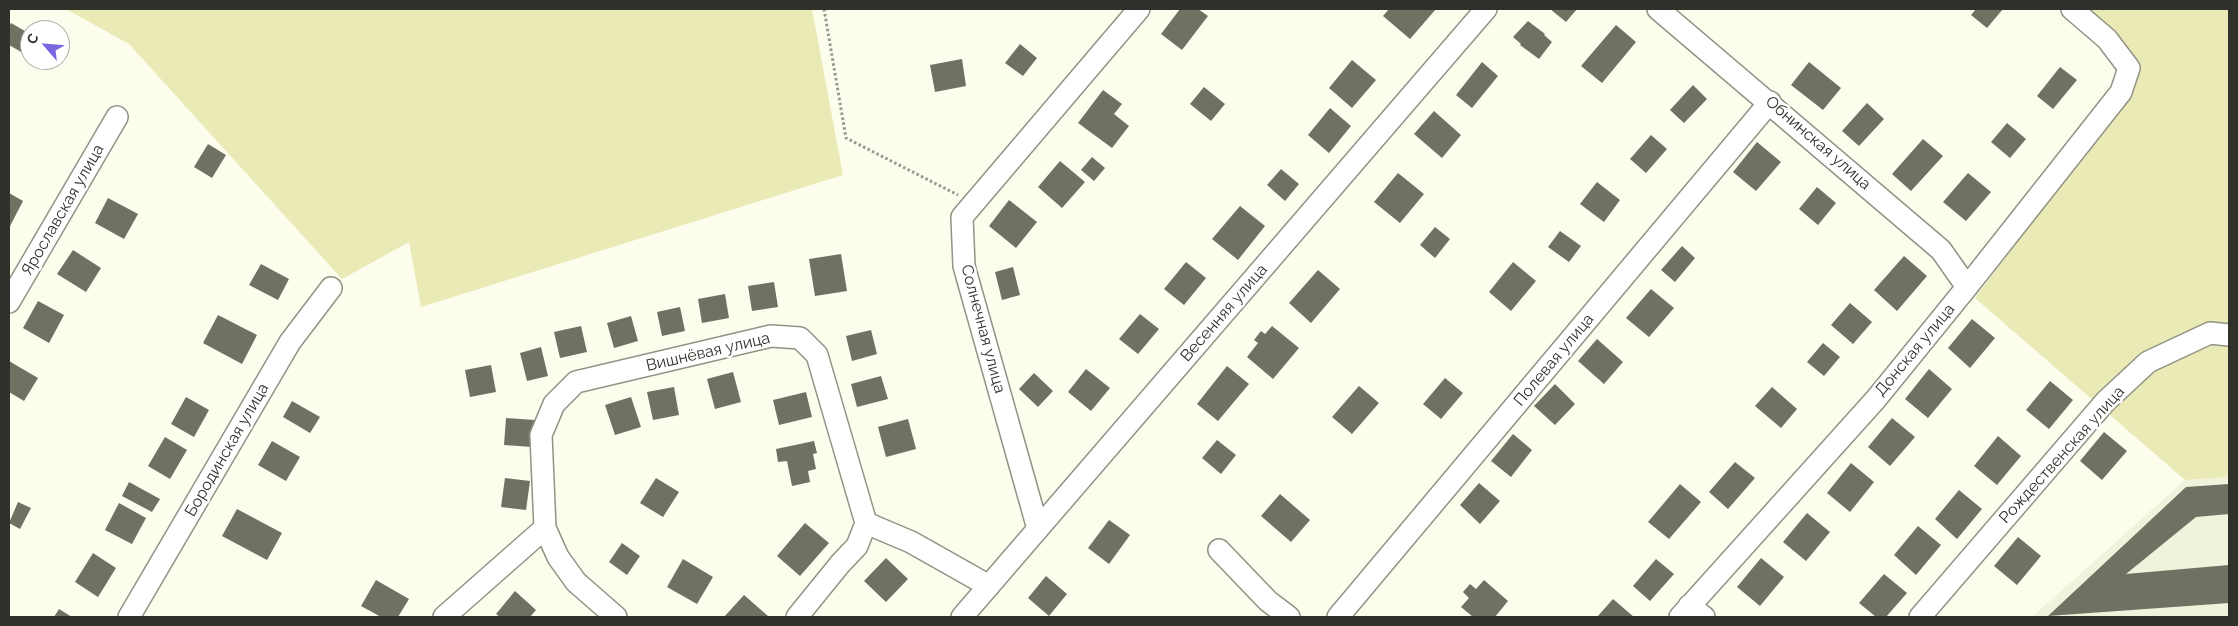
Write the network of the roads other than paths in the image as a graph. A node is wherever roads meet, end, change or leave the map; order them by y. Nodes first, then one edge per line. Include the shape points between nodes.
1 (1139, 9) edge
2 (1486, 9) edge
3 (1658, 9) edge
4 (2072, 9) edge
5 (1770, 102) junction
6 (117, 117) dead end
7 (1967, 287) junction
8 (331, 288) dead end
9 (9, 302) edge
10 (2229, 335) edge
11 (866, 523) junction
12 (545, 528) junction
13 (1038, 529) junction
14 (1218, 550) dead end
15 (989, 586) junction
16 (1691, 613) edge
17 (128, 617) edge
18 (444, 617) edge
19 (616, 617) edge
20 (797, 617) edge
21 (962, 617) edge
22 (1289, 617) edge
23 (1338, 617) edge
24 (1920, 617) edge

1 - 13 street, Солнечная улица via 962,217 964,266
2 - 13 street, Весенняя улица
3 - 5 street, Обнинская улица
4 - 7 street, Донская улица via 2107,38 2129,68 2121,92
5 - 7 street, Обнинская улица via 1941,250
5 - 23 street, Полевая улица
6 - 9 street, Ярославская улица
7 - 16 street, Донская улица via 1876,399
8 - 17 street, Бородинская улица via 290,342
10 - 24 street, Рождественская улица via 2210,332 2148,362 2106,402
11 - 12 street, Вишнёвая улица via 816,355 800,338 771,336 576,382 554,404 541,435
11 - 15 street via 911,542
11 - 20 street via 857,546
12 - 18 street
12 - 19 street via 558,557 576,582
13 - 15 street, Весенняя улица
14 - 22 street via 1268,601
15 - 21 street, Весенняя улица

